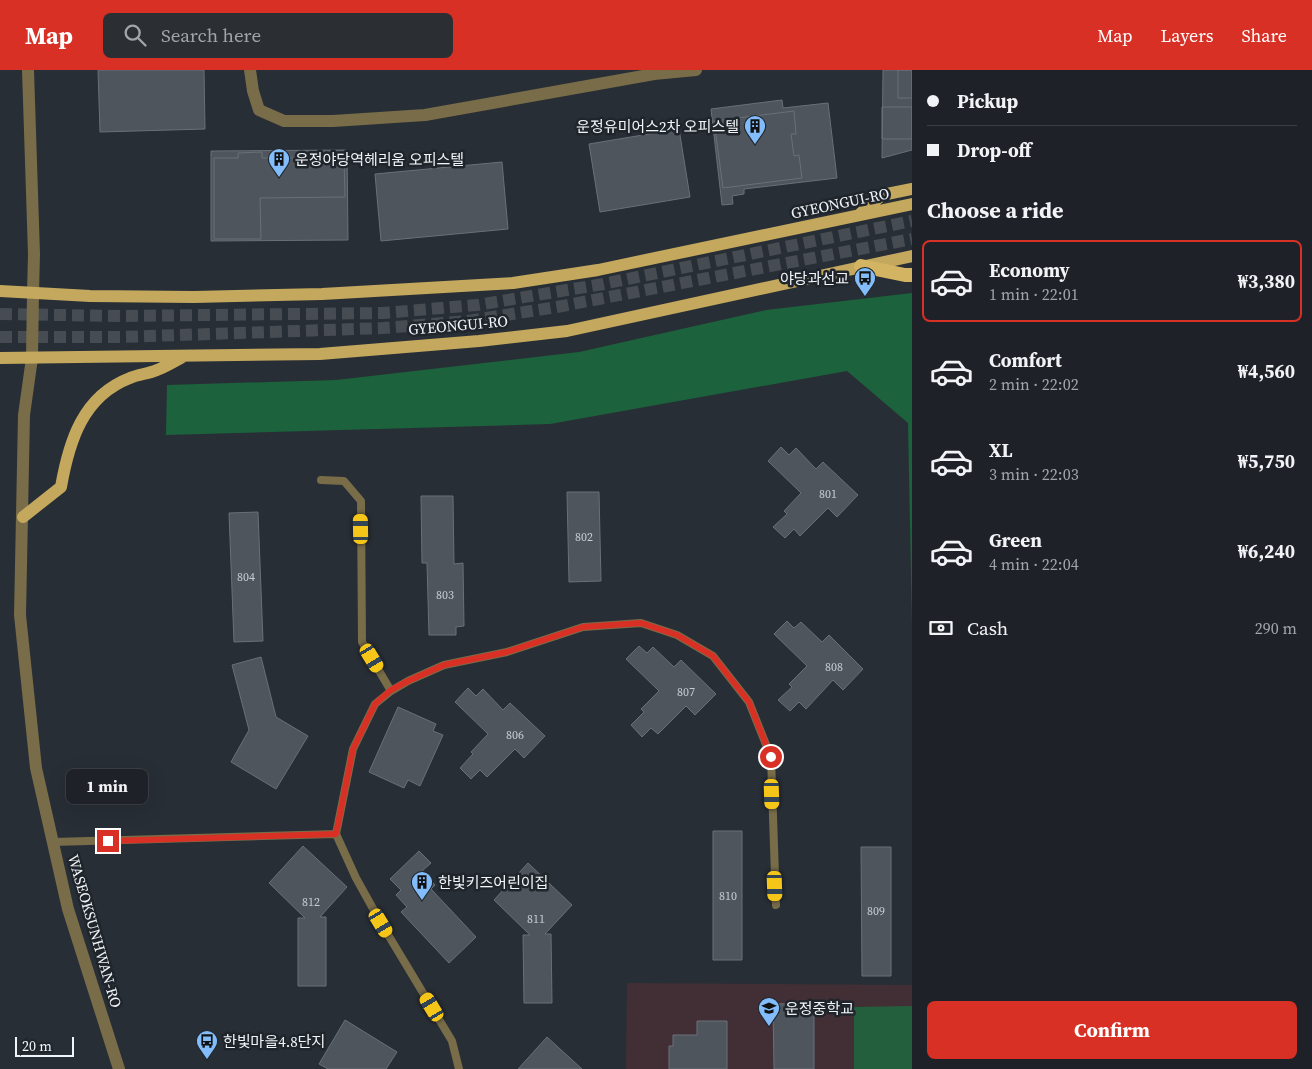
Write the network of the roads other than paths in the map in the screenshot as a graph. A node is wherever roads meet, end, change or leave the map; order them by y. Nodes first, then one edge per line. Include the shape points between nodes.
1 (28, 70) edge
2 (250, 70) edge
3 (696, 70) edge
4 (912, 189) edge
5 (912, 204) edge
6 (858, 215) junction
7 (912, 256) edge
8 (861, 266) junction
9 (912, 275) edge
10 (0, 291) edge
11 (33, 294) junction
12 (184, 356) junction
13 (0, 358) edge
14 (32, 358) junction
15 (321, 480) dead end
16 (23, 517) junction
17 (391, 690) junction
18 (336, 834) junction
19 (53, 842) junction
20 (776, 905) dead end
21 (118, 1069) edge
22 (459, 1069) edge

1 - 11 street, WASEOKSUNHWAN-RO
2 - 3 street via 259,110 284,121 333,121 425,115 654,74
4 - 6 main road via 882,195
5 - 6 main road, GYEONGUI-RO
6 - 11 main road, GYEONGUI-RO via 598,270 513,282 322,294 194,297
7 - 8 main road, GYEONGUI-RO
8 - 9 highway
8 - 12 main road, GYEONGUI-RO via 567,331 320,354
10 - 11 main road, GYEONGUI-RO
11 - 14 street, WASEOKSUNHWAN-RO
12 - 14 main road, GYEONGUI-RO
12 - 16 main road via 102,393 85,414 67,454 62,487
13 - 14 main road, GYEONGUI-RO
14 - 16 street, WASEOKSUNHWAN-RO via 24,415
15 - 17 lane via 344,481 361,501 362,642
16 - 19 street, WASEOKSUNHWAN-RO via 20,615 36,768
17 - 18 lane via 375,704 353,749
17 - 20 lane via 444,665 507,652 583,627 641,623 677,635 713,656 749,702 771,757
18 - 19 lane
18 - 22 lane via 381,923 452,1041
19 - 21 street, WASEOKSUNHWAN-RO via 68,909

